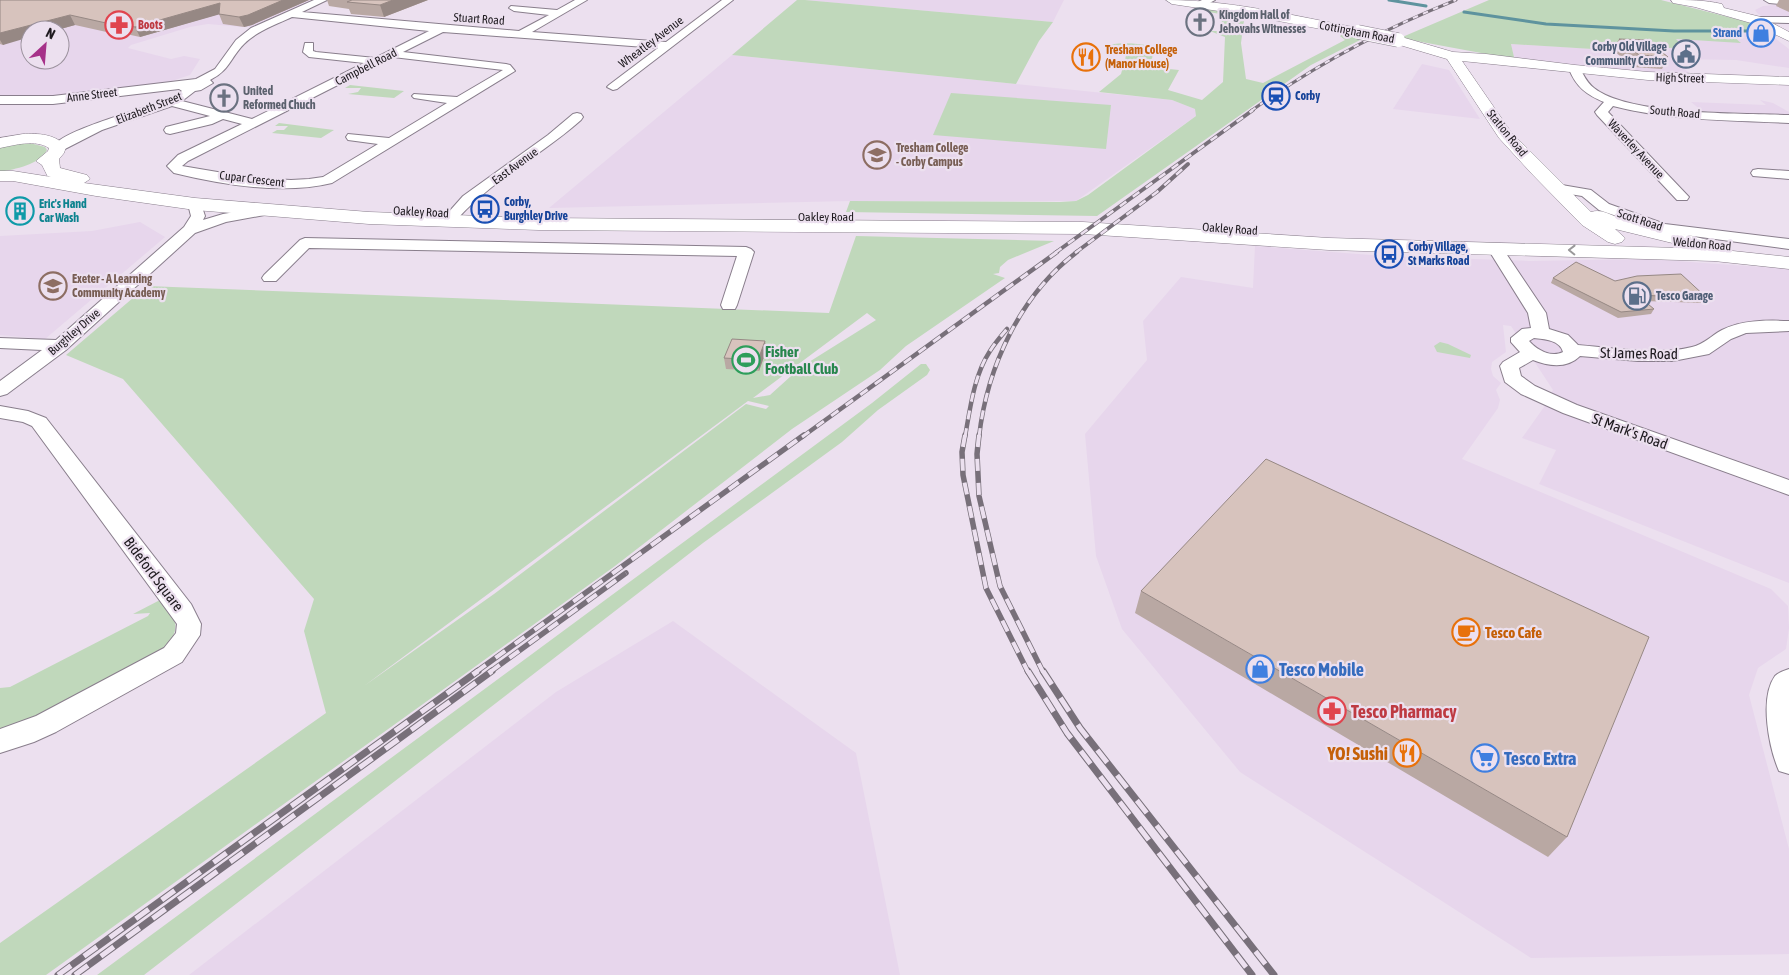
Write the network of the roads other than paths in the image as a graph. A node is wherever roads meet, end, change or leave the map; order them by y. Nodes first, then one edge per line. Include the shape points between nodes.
1 (321, 0) edge
2 (582, 0) edge
3 (728, 0) edge
4 (1172, 0) edge
5 (1677, 0) edge
6 (1769, 0) edge
7 (1206, 2) edge
8 (1789, 2) edge
9 (1701, 6) junction
10 (514, 8) dead end
11 (558, 13) junction
12 (289, 14) junction
13 (1756, 20) junction
14 (1789, 20) edge
15 (441, 28) junction
16 (520, 35) junction
17 (1789, 37) edge
18 (667, 45) junction
19 (322, 46) dead end
20 (392, 54) junction
21 (1452, 56) junction
22 (377, 62) junction
23 (1575, 69) junction
24 (1789, 81) edge
25 (192, 85) junction
26 (613, 87) dead end
27 (418, 96) dead end
28 (0, 100) edge
29 (460, 101) junction
30 (1611, 101) junction
31 (171, 102) junction
32 (221, 115) junction
33 (577, 118) dead end
34 (1783, 119) edge
35 (254, 123) junction
36 (103, 125) junction
37 (1789, 127) edge
38 (170, 130) dead end
39 (352, 136) dead end
40 (27, 139) junction
41 (3, 141) edge
42 (392, 142) junction
43 (54, 152) junction
44 (183, 158) joint
45 (1758, 173) dead end
46 (1789, 175) edge
47 (0, 176) edge
48 (1556, 188) junction
49 (1682, 197) dead end
50 (1572, 202) junction
51 (194, 204) junction
52 (265, 211) junction
53 (454, 214) junction
54 (1589, 221) junction
55 (539, 224) junction
56 (320, 228) dead end
57 (190, 230) junction
58 (1570, 235) junction
59 (1499, 241) junction
60 (305, 243) junction
61 (1618, 244) junction
62 (1789, 244) edge
63 (524, 247) junction
64 (1708, 250) junction
65 (1789, 253) edge
66 (1789, 263) edge
67 (270, 278) dead end
68 (729, 305) dead end
69 (1789, 326) edge
70 (1541, 333) junction
71 (0, 343) edge
72 (60, 346) junction
73 (1572, 350) junction
74 (1532, 353) junction
75 (0, 390) edge
76 (0, 412) edge
77 (1789, 488) edge
78 (1789, 680) edge
79 (0, 741) edge
80 (1789, 762) edge

1 - 12 street, Elizabeth Street
2 - 11 street
3 - 18 street, Wheatley Avenue
4 - 7 main road, Cottingham Road
5 - 9 main road
6 - 8 street
7 - 21 main road, Cottingham Road, bridge via 1398,40
9 - 13 main road
9 - 13 main road via 1726,8 1741,3 1742,10
10 - 11 street
11 - 16 street
12 - 15 street, Stuart Road
12 - 25 street, Elizabeth Street via 246,36 219,71
13 - 14 street
13 - 17 main road
15 - 16 street, Stuart Road
15 - 20 street, Campbell Road
16 - 18 street, Stuart Road
18 - 26 street, Wheatley Avenue
19 - 22 street via 309,46 308,52
20 - 22 street, Campbell Road
20 - 29 street, Cupar Crescent via 508,69 507,73
21 - 23 main road, High Street
21 - 48 main road, Station Road via 1496,123
22 - 35 street, Campbell Road
23 - 24 main road, High Street via 1648,76
23 - 30 street, South Road via 1588,89
25 - 28 street, Anne Street via 53,100
25 - 31 street, Elizabeth Street via 189,93
27 - 29 street
29 - 42 street, Cupar Crescent
30 - 34 street, South Road via 1659,111
30 - 49 street, Waverley Avenue via 1601,112
31 - 32 street
31 - 36 street, Elizabeth Street
32 - 35 street
32 - 38 street
33 - 53 street, East Avenue
34 - 37 street
35 - 44 street, Campbell Road
36 - 40 street, Elizabeth Street
36 - 43 street, Elizabeth Street
39 - 42 street
40 - 41 main road
40 - 43 main road via 53,142
42 - 44 street, Cupar Crescent via 326,180 304,184 280,184 179,170 174,166
43 - 47 main road via 36,165
43 - 53 main road, Oakley Road via 51,168 54,173 125,186 306,206
45 - 46 street
47 - 51 main road, Oakley Road
48 - 50 main road, Station Road
48 - 62 street, Scott Road via 1586,193 1604,207 1663,228
50 - 54 main road, Station Road
50 - 64 main road, Station Road via 1616,224
51 - 52 main road, Oakley Road
51 - 57 street via 198,216
52 - 55 main road, Oakley Road via 378,219
52 - 57 street via 223,218
53 - 59 main road, Oakley Road via 1037,218 1423,237 1486,244
54 - 58 main road via 1587,227
54 - 61 main road, Station Road
55 - 59 main road, Oakley Road via 1083,228 1329,244
55 - 63 street
56 - 60 street
57 - 72 street, Burghley Drive
58 - 59 main road, Oakley Road
58 - 61 main road, Oakley Road
61 -> 59 main road, Oakley Road
59 - 70 street via 1536,313
60 - 63 street
60 - 67 street
61 - 64 main road, Weldon Road
63 - 68 street via 748,247
64 - 65 main road, Weldon Road
64 - 66 main road, Weldon Road
69 - 73 street, St James Road via 1745,328 1727,334 1702,350 1678,355
70 - 73 street via 1559,338
70 - 74 street via 1528,333 1520,338 1522,346
71 - 72 street
72 - 75 street, Burghley Drive
73 - 74 street via 1570,357 1557,359
74 - 77 street, St Mark's Road via 1509,366 1512,378 1536,394
76 - 79 street, Bideford Square via 38,422 189,624 183,644 165,660 46,724
78 - 80 street via 1784,683 1778,715

